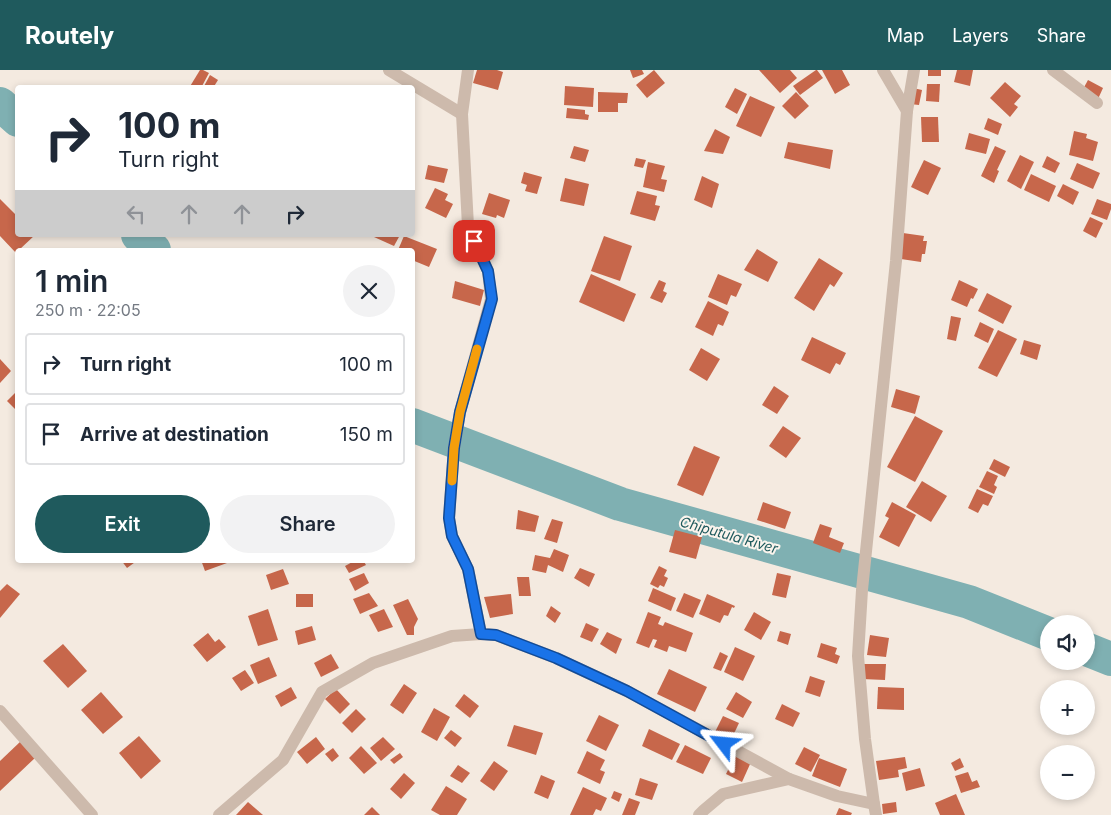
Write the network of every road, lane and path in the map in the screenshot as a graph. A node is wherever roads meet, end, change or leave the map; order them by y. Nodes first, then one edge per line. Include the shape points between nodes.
1 (389, 70) edge
2 (468, 70) edge
3 (883, 70) edge
4 (914, 70) edge
5 (1053, 70) edge
6 (414, 85) edge
7 (415, 86) edge
8 (1097, 103) dead end
9 (907, 111) junction
10 (462, 114) junction
11 (481, 634) junction
12 (0, 711) edge
13 (789, 779) junction
14 (875, 810) edge
15 (92, 815) edge
16 (219, 815) edge
17 (699, 815) edge

1 - 6 street
2 - 10 street
3 - 9 street
4 - 9 street
5 - 8 street
7 - 10 street
9 - 14 street via 858,656
10 - 11 street via 468,226 488,271 492,299 460,412 449,518 452,536 468,569
11 - 13 street via 496,635 556,658 627,691
11 - 16 street via 452,636 373,662 322,692 284,760
12 - 15 street
13 - 14 street
13 - 17 street via 723,794

